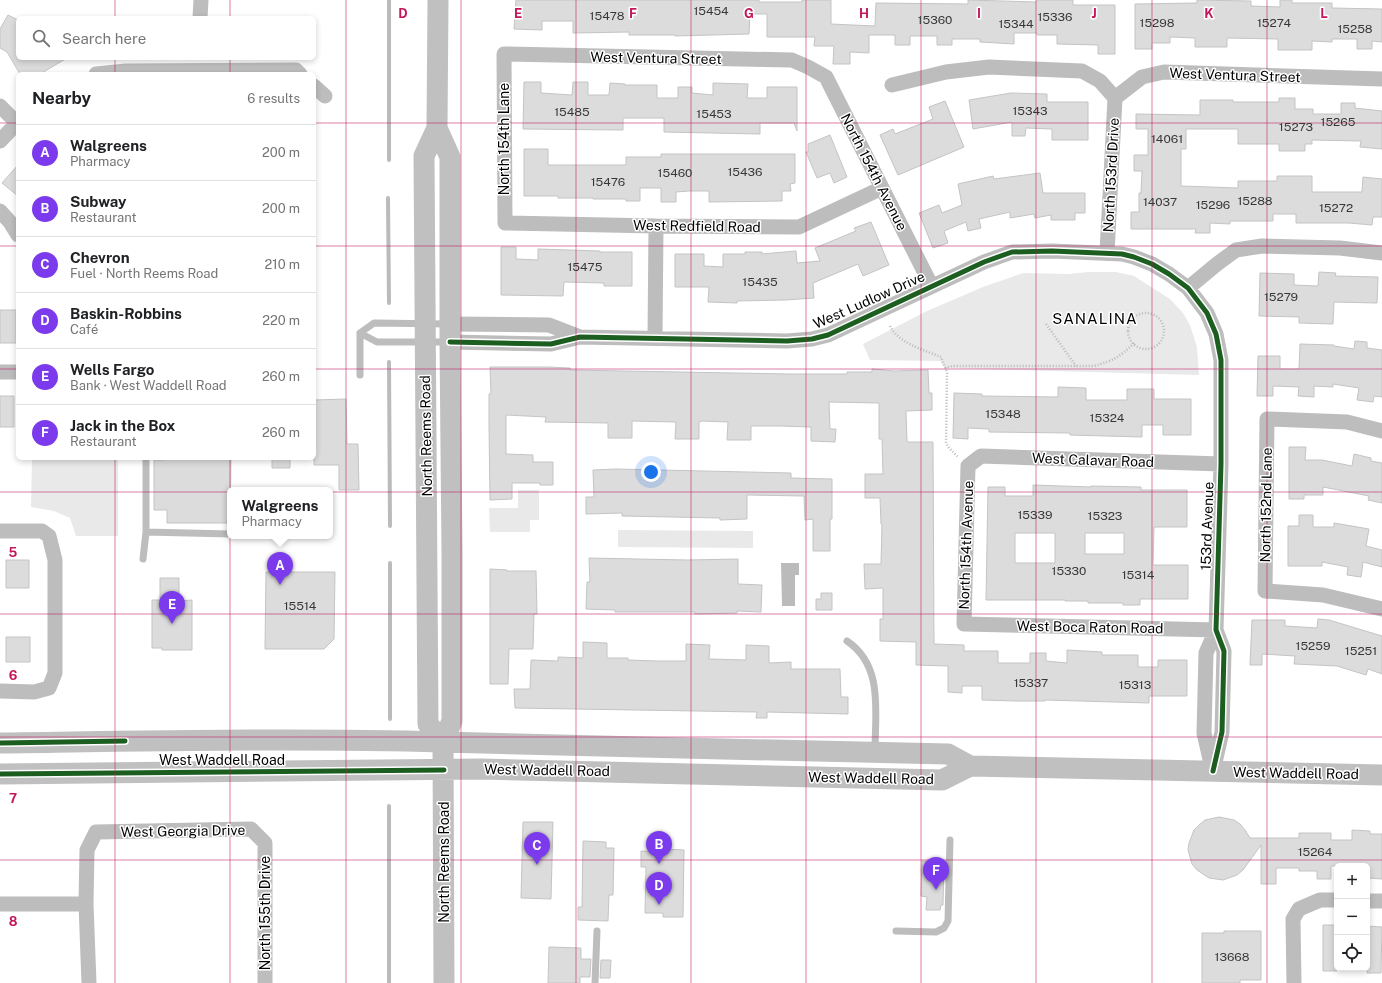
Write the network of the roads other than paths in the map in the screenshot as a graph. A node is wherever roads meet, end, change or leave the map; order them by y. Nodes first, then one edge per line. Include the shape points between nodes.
1 (200, 0) edge
2 (438, 0) edge
3 (200, 16) edge
4 (504, 54) joint
5 (199, 64) edge
6 (808, 67) joint
7 (116, 72) edge
8 (298, 72) edge
9 (1382, 79) edge
10 (892, 85) dead end
11 (1115, 98) junction
12 (0, 106) edge
13 (16, 120) edge
14 (16, 124) edge
15 (437, 128) junction
16 (0, 141) edge
17 (882, 188) junction
18 (0, 211) edge
19 (505, 223) joint
20 (656, 226) junction
21 (16, 232) edge
22 (1107, 253) junction
23 (1382, 253) edge
24 (931, 286) junction
25 (1188, 288) junction
26 (360, 333) junction
27 (424, 333) junction
28 (450, 333) junction
29 (655, 338) junction
30 (0, 372) edge
31 (16, 372) edge
32 (360, 374) dead end
33 (1382, 431) edge
34 (146, 460) edge
35 (1221, 464) junction
36 (968, 466) joint
37 (0, 531) edge
38 (146, 532) junction
39 (227, 534) edge
40 (143, 559) dead end
41 (1382, 609) edge
42 (964, 624) joint
43 (1216, 630) junction
44 (848, 641) dead end
45 (0, 691) edge
46 (145, 741) junction
47 (443, 742) junction
48 (0, 743) edge
49 (874, 753) junction
50 (970, 766) junction
51 (444, 770) junction
52 (1213, 771) junction
53 (51, 773) junction
54 (0, 774) edge
55 (703, 774) junction
56 (1382, 775) edge
57 (950, 840) dead end
58 (265, 843) joint
59 (1334, 900) edge
60 (1370, 901) edge
61 (1382, 901) edge
62 (0, 904) edge
63 (86, 904) junction
64 (596, 931) dead end
65 (896, 931) dead end
66 (88, 983) edge
67 (265, 983) edge
68 (444, 983) edge
69 (596, 983) edge
70 (1294, 983) edge

1 - 3 street
2 - 15 main road, North Reems Road
4 - 6 street, West Ventura Street via 792,60
4 - 19 street, North 154th Lane
5 - 7 street
5 - 8 street
6 - 17 street, North 154th Avenue via 826,77
9 - 11 street, West Ventura Street via 1164,72 1142,77
10 - 11 street via 946,72 989,67 1082,71 1100,81
11 - 22 street, North 153rd Drive
12 - 13 street
14 - 16 street
15 - 27 main road, North Reems Road via 424,156
15 - 28 main road, North Reems Road via 450,157
17 - 20 street, West Redfield Road via 798,227
17 - 24 street, North 154th Avenue
18 - 21 street
19 - 20 street, West Redfield Road
20 - 29 street
22 - 24 street, West Ludlow Drive via 1012,252
22 - 25 street, West Ludlow Drive via 1134,257 1152,264
23 - 25 street via 1317,247 1262,246 1236,250
24 - 29 street, West Ludlow Drive via 828,335 812,339 788,341
25 - 35 street, 153rd Avenue via 1207,313 1219,347 1222,379
26 - 27 lane via 377,342
26 - 27 lane via 374,323
26 - 32 lane
27 - 28 lane
27 - 28 lane
27 - 47 main road, North Reems Road via 428,724
28 - 29 street, West Ludlow Drive via 551,344 580,337
28 - 47 main road, North Reems Road via 452,721
30 - 31 street
33 - 41 street, North 152nd Lane via 1347,422 1267,419 1265,591 1323,595
34 - 38 lane
35 - 36 street, West Calavar Road via 982,456
35 - 43 street, 153rd Avenue
36 - 42 street, North 154th Avenue
37 - 45 street via 42,531 49,536 55,560 55,673 49,688 34,692
38 - 39 lane
38 - 40 lane
42 - 43 street, West Boca Raton Road
43 - 52 street, 153rd Avenue via 1206,652 1204,732
44 - 49 lane via 865,657 872,672 875,701
46 - 47 main road, West Waddell Road
46 - 48 main road, West Waddell Road
46 - 53 main road via 142,753 137,758 65,759
47 - 49 main road, West Waddell Road
47 - 51 main road, North Reems Road
49 - 50 main road, West Waddell Road via 948,754
49 - 55 main road via 861,761 851,763 759,761
50 - 52 main road, West Waddell Road
50 - 55 main road, West Waddell Road via 942,780
51 - 53 main road, West Waddell Road
51 - 55 main road, West Waddell Road
51 - 68 main road, North Reems Road
52 - 56 main road, West Waddell Road
53 - 54 main road, West Waddell Road
57 - 65 lane via 948,921 944,928 936,932
58 - 63 street, West Georgia Drive via 251,829 96,832 87,850
58 - 67 street, North 155th Drive
59 - 70 street via 1320,900 1299,909 1293,919
60 - 61 street
62 - 63 street
63 - 66 street
64 - 69 lane

